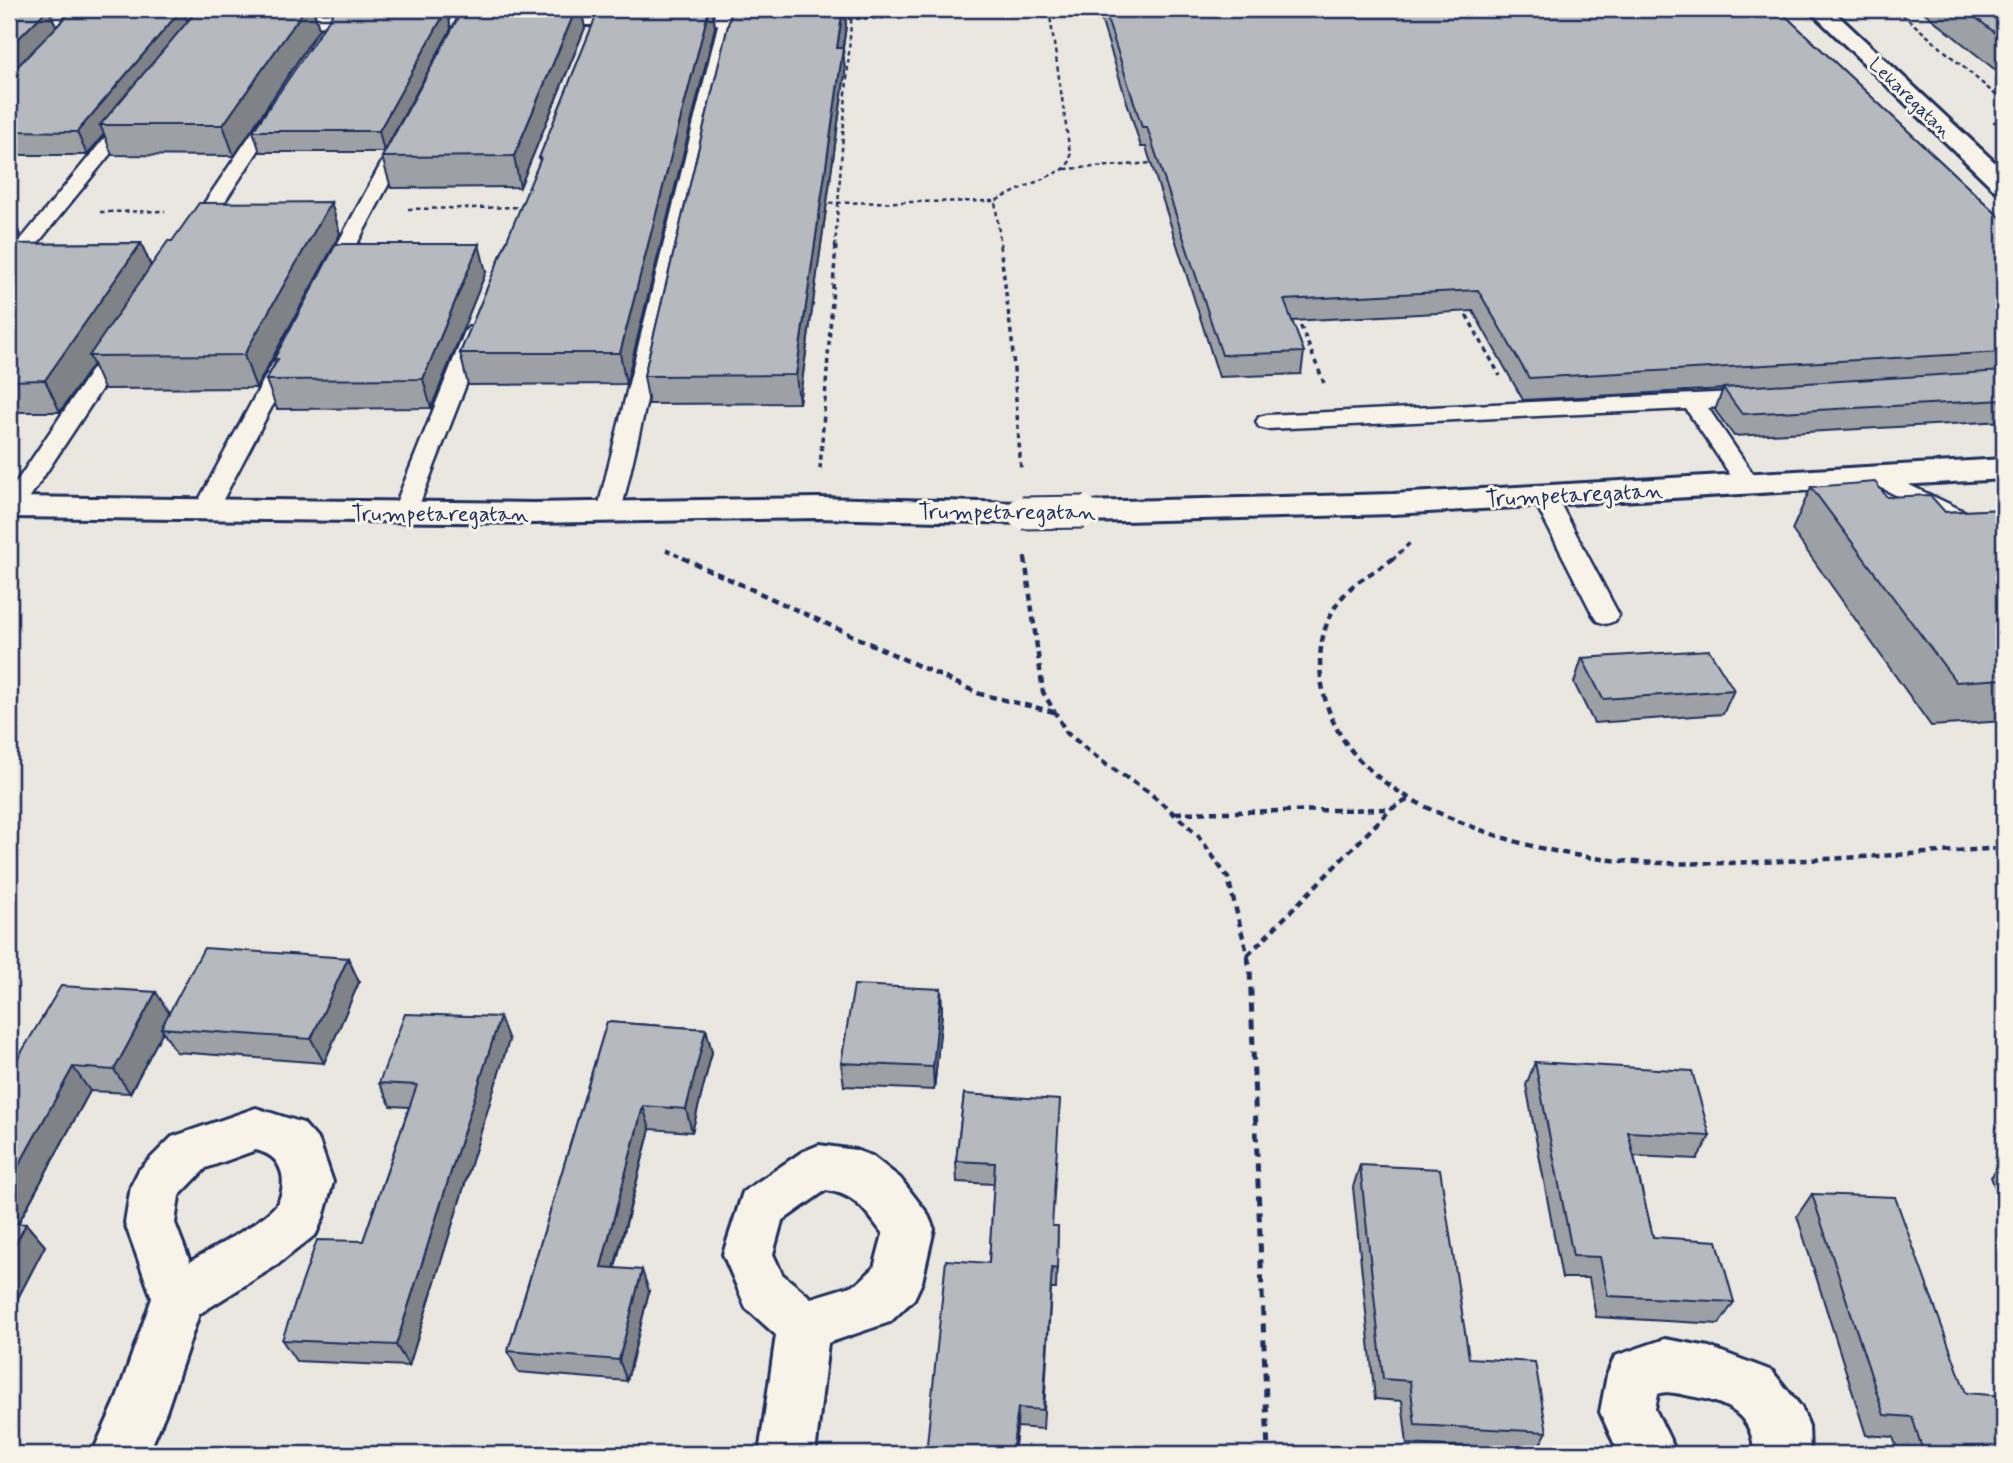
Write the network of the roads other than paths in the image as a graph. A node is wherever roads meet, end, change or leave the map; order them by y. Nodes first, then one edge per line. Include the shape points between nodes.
1 (1819, 9) edge
2 (340, 14) edge
3 (470, 14) edge
4 (600, 14) edge
5 (729, 14) edge
6 (85, 15) edge
7 (214, 15) edge
8 (846, 15) edge
9 (9, 22) edge
10 (62, 40) edge
11 (192, 42) edge
12 (321, 43) edge
13 (454, 44) edge
14 (588, 45) edge
15 (284, 99) edge
16 (140, 106) edge
17 (416, 115) edge
18 (2004, 184) edge
19 (186, 245) edge
20 (9, 266) edge
21 (321, 294) edge
22 (484, 309) edge
23 (132, 325) edge
24 (295, 342) edge
25 (1780, 397) edge
26 (1693, 402) junction
27 (1267, 422) dead end
28 (2004, 469) edge
29 (1878, 477) junction
30 (1748, 484) junction
31 (1544, 496) junction
32 (10, 507) edge
33 (205, 511) junction
34 (609, 512) junction
35 (404, 513) junction
36 (2004, 532) edge
37 (1606, 615) dead end
38 (178, 1298) dead end
39 (804, 1325) dead end
40 (120, 1454) edge
41 (787, 1454) edge
42 (1649, 1454) edge
43 (1782, 1454) edge

1 - 18 street, Lekaregatan
2 - 3 street
2 - 7 street
2 - 12 lane
3 - 4 street
3 - 13 lane
4 - 5 street
4 - 14 lane
5 - 8 street
5 - 34 lane
6 - 7 street
6 - 9 street
6 - 10 lane
7 - 11 lane
15 - 19 lane
16 - 20 lane
17 - 21 lane
22 - 35 lane
23 - 32 lane
24 - 33 lane
25 - 26 lane
26 - 27 lane
26 - 30 lane
28 - 29 street, Trumpetaregatan
29 - 30 street, Trumpetaregatan
29 - 36 lane via 1989,533
30 - 31 street, Trumpetaregatan
31 - 34 street, Trumpetaregatan, bridge via 1084,512 818,508
31 - 37 lane
32 - 33 street, Trumpetaregatan
33 - 35 street, Trumpetaregatan
34 - 35 street, Trumpetaregatan
38 - 40 street
39 - 41 street
42 - 43 street via 1627,1412 1634,1375 1665,1365 1709,1373 1753,1390 1782,1426

